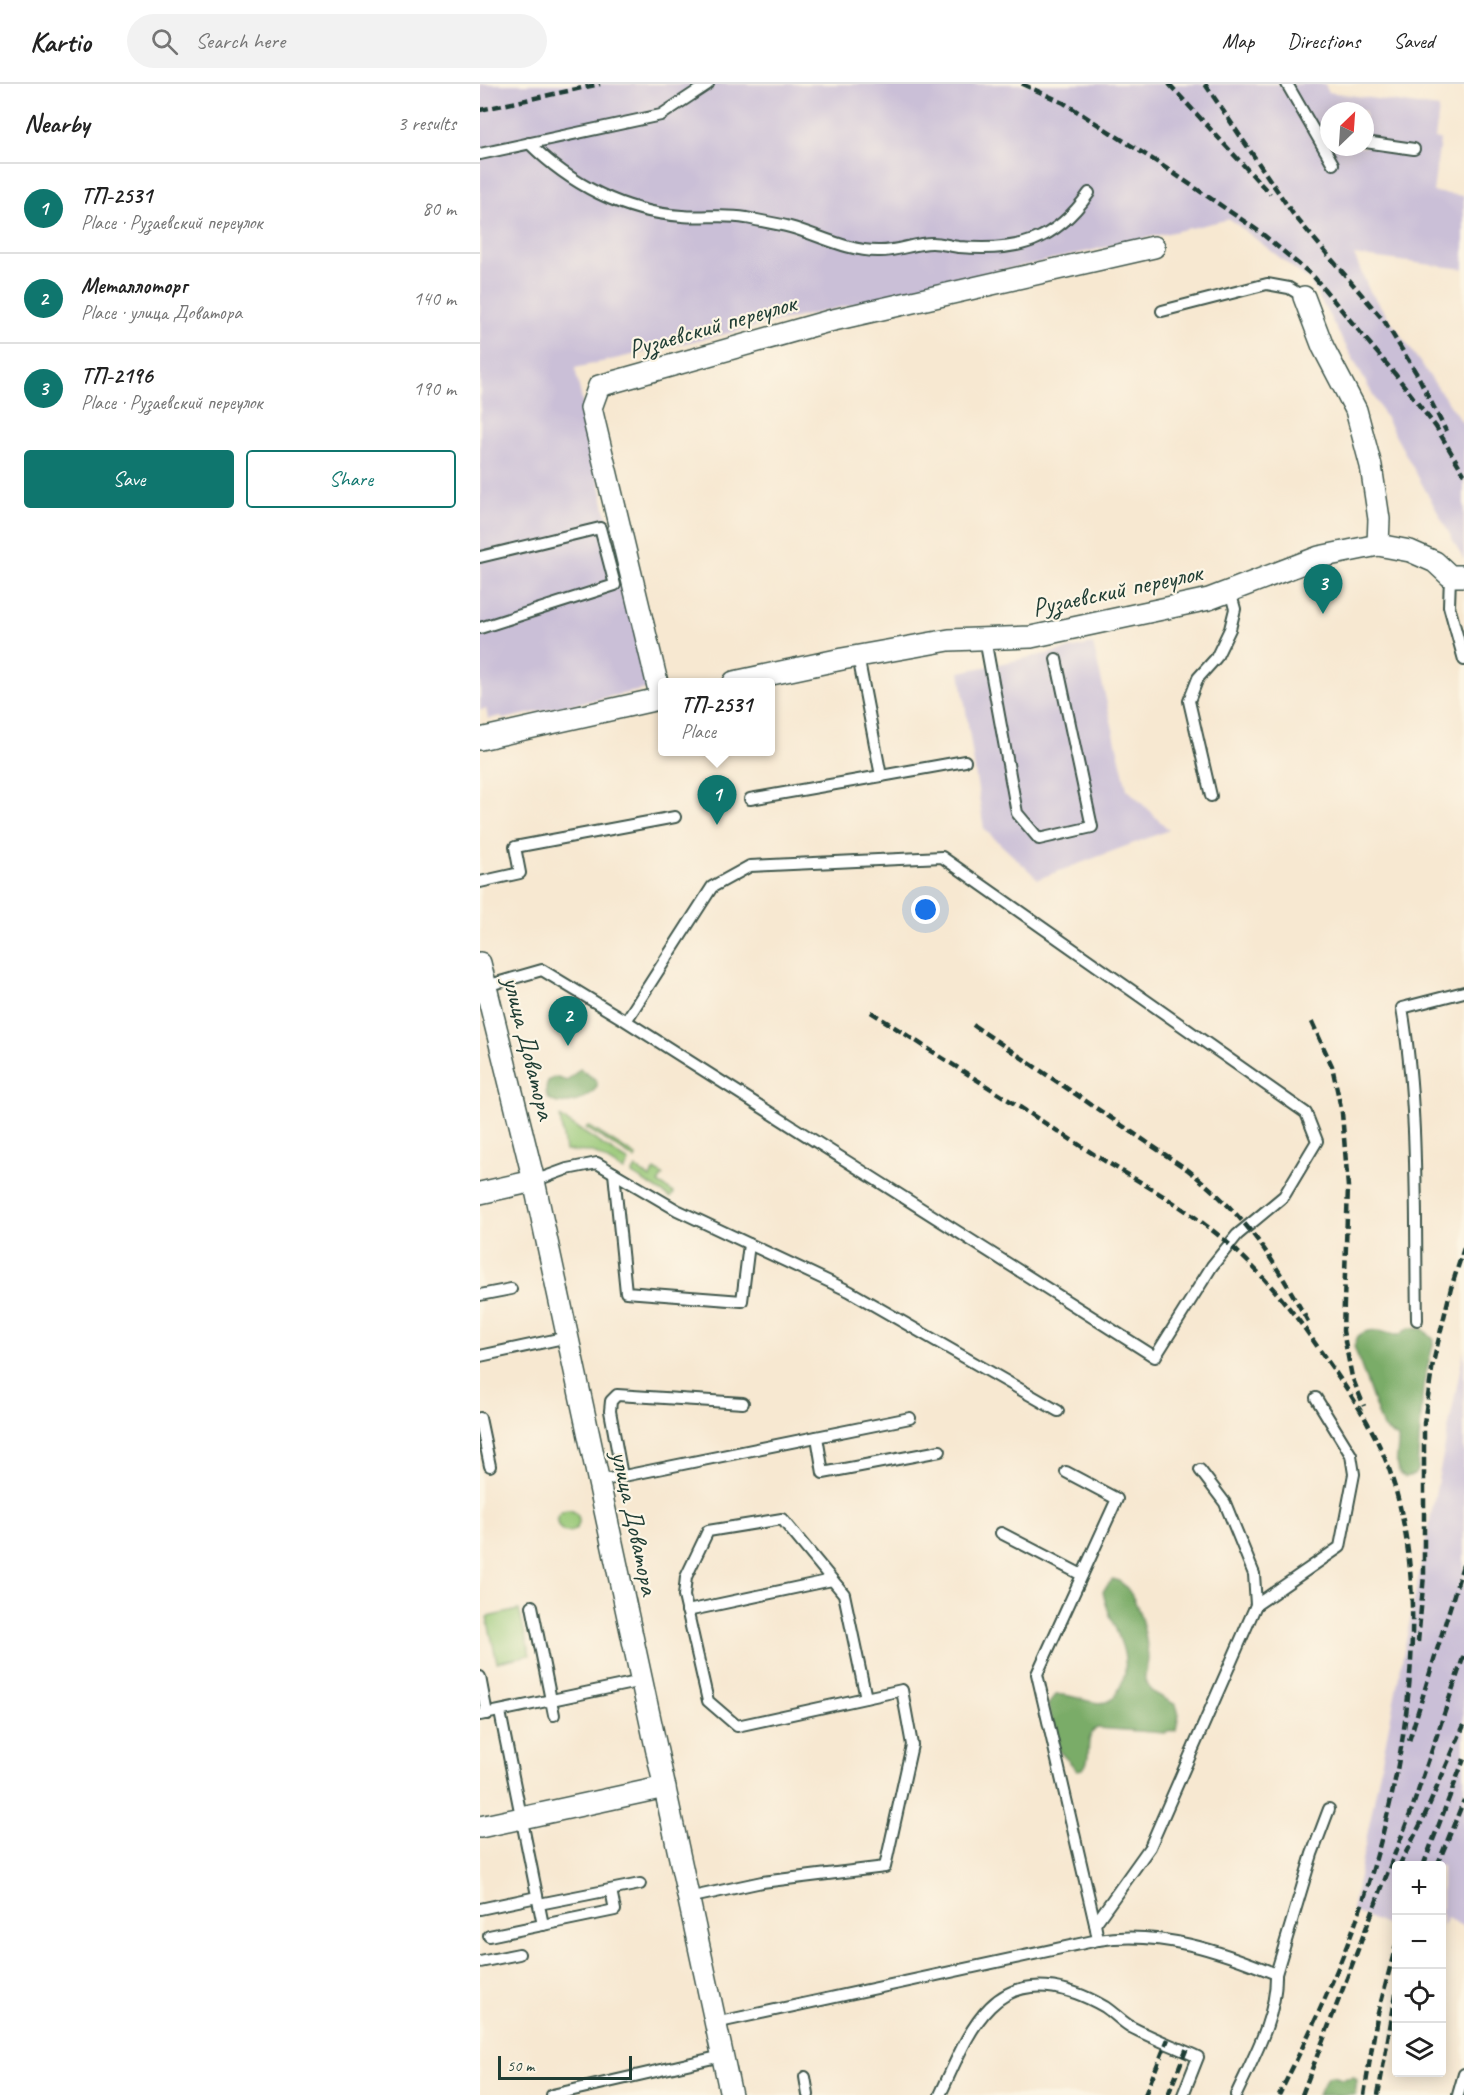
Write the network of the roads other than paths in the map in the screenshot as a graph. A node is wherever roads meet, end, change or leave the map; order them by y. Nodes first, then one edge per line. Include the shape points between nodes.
1 (708, 84) edge
2 (1287, 84) edge
3 (1316, 135) junction
4 (1320, 135) edge
5 (529, 143) junction
6 (1374, 143) edge
7 (1414, 149) dead end
8 (480, 154) edge
9 (1333, 164) dead end
10 (1089, 193) dead end
11 (1154, 247) dead end
12 (1304, 297) joint
13 (1162, 311) dead end
14 (1378, 545) junction
15 (480, 556) edge
16 (1457, 576) edge
17 (1230, 591) junction
18 (480, 628) edge
19 (985, 639) junction
20 (858, 656) junction
21 (1056, 659) dead end
22 (1464, 660) edge
23 (753, 678) edge
24 (658, 683) edge
25 (658, 700) edge
26 (480, 739) edge
27 (965, 761) dead end
28 (881, 776) junction
29 (1211, 796) dead end
30 (750, 799) dead end
31 (675, 817) dead end
32 (480, 882) edge
33 (483, 984) edge
34 (1464, 992) edge
35 (626, 1021) junction
36 (614, 1173) junction
37 (534, 1181) junction
38 (480, 1193) edge
39 (749, 1244) junction
40 (511, 1289) dead end
41 (480, 1295) edge
42 (1417, 1320) dead end
43 (568, 1337) junction
44 (480, 1356) edge
45 (1316, 1398) dead end
46 (743, 1403) dead end
47 (1058, 1411) dead end
48 (480, 1418) edge
49 (910, 1418) dead end
50 (817, 1437) junction
51 (940, 1450) dead end
52 (490, 1466) dead end
53 (1200, 1470) dead end
54 (1066, 1472) dead end
55 (622, 1476) junction
56 (599, 1481) junction
57 (1001, 1533) dead end
58 (1082, 1575) junction
59 (832, 1580) junction
60 (1256, 1605) junction
61 (532, 1606) dead end
62 (687, 1611) junction
63 (480, 1677) edge
64 (642, 1681) junction
65 (866, 1698) junction
66 (552, 1701) junction
67 (500, 1712) junction
68 (484, 1715) edge
69 (554, 1715) dead end
70 (664, 1787) junction
71 (1329, 1809) dead end
72 (522, 1818) junction
73 (480, 1827) edge
74 (640, 1884) dead end
75 (611, 1890) junction
76 (688, 1898) junction
77 (538, 1900) junction
78 (480, 1909) edge
79 (1095, 1923) junction
80 (543, 1925) junction
81 (489, 1936) dead end
82 (1098, 1940) junction
83 (519, 1954) dead end
84 (480, 1962) edge
85 (1276, 1974) junction
86 (715, 2023) junction
87 (722, 2056) junction
88 (1464, 2074) edge
89 (805, 2077) dead end
90 (552, 2095) edge
91 (731, 2095) edge
92 (808, 2095) edge
93 (940, 2095) edge
94 (1183, 2095) edge
95 (1236, 2095) edge
96 (1458, 2095) edge

1 - 5 lane via 661,115
2 - 3 lane
3 - 4 lane
3 - 9 lane
5 - 8 lane
5 - 10 lane via 549,164 589,190 631,206 680,216 741,217 790,226 842,245 878,251 931,243 1000,248 1032,242 1054,232 1075,214
6 - 7 lane
11 - 24 street, Рузаевский переулок via 829,321 599,386 591,408
12 - 13 lane via 1289,288 1267,284
12 - 14 street via 1323,347 1356,410 1371,466 1379,519
14 - 16 street, Рузаевский переулок via 1410,551
14 - 17 street, Рузаевский переулок via 1319,557
15 - 18 lane via 600,528 615,585
16 - 22 lane via 1449,606
17 - 19 street, Рузаевский переулок via 1209,599 1031,637
17 - 29 lane via 1235,609 1230,629 1216,658 1198,678 1189,701
19 - 20 street, Рузаевский переулок via 949,640
19 - 21 lane via 1017,813 1039,839 1092,827
20 - 23 street, Рузаевский переулок
20 - 28 lane
25 - 26 street, Рузаевский переулок
27 - 28 lane
28 - 30 lane
31 - 32 lane via 515,847 520,873
33 - 35 lane via 542,970
33 - 37 street, улица Доватора
34 - 42 lane via 1402,1008 1414,1162
35 - 35 lane via 712,886 750,866 942,857 1306,1113 1317,1141 1284,1196 1237,1235 1212,1266 1155,1357
36 - 37 lane via 597,1163
36 - 39 lane via 677,1210
36 - 39 lane via 626,1292 742,1301
37 - 38 street
37 - 43 street, улица Доватора
39 - 47 lane via 849,1291
40 - 41 lane
43 - 44 lane
43 - 56 street, улица Доватора
45 - 60 lane via 1351,1455 1354,1474 1340,1546
46 - 55 lane via 617,1395 611,1401 610,1411
48 - 52 lane
49 - 50 lane
50 - 51 lane via 823,1473
50 - 55 lane
53 - 60 lane via 1225,1503 1254,1574
54 - 58 lane via 1117,1499
55 - 56 lane
56 - 64 street, улица Доватора
57 - 58 lane
58 - 79 lane via 1037,1674
59 - 62 lane
59 - 62 lane via 782,1519 708,1531 686,1577
59 - 65 lane via 844,1594
60 - 79 lane via 1150,1847
61 - 66 lane
62 - 65 lane via 708,1701 737,1726
63 - 68 lane
64 - 66 lane
64 - 70 street, улица Доватора
65 - 76 lane via 902,1690 912,1745 885,1867 762,1882
66 - 67 lane
66 - 69 lane
67 - 68 lane
67 - 72 lane
70 - 72 street
70 - 76 street, улица Доватора
71 - 85 lane
72 - 73 street
72 - 77 lane
74 - 75 lane
75 - 77 lane
75 - 80 lane via 615,1910
76 - 86 street, улица Доватора
77 - 78 lane
77 - 80 lane
79 - 82 lane
80 - 81 lane
82 - 85 lane via 1126,1935 1186,1944
82 - 86 lane
83 - 84 lane
85 - 95 lane via 1266,2030
86 - 87 street, улица Доватора
87 - 90 lane
87 - 91 street, улица Доватора
88 - 96 lane
89 - 92 lane
93 - 94 lane via 969,2036 989,2007 1009,1992 1040,1985 1105,2007 1130,2026 1198,2056

